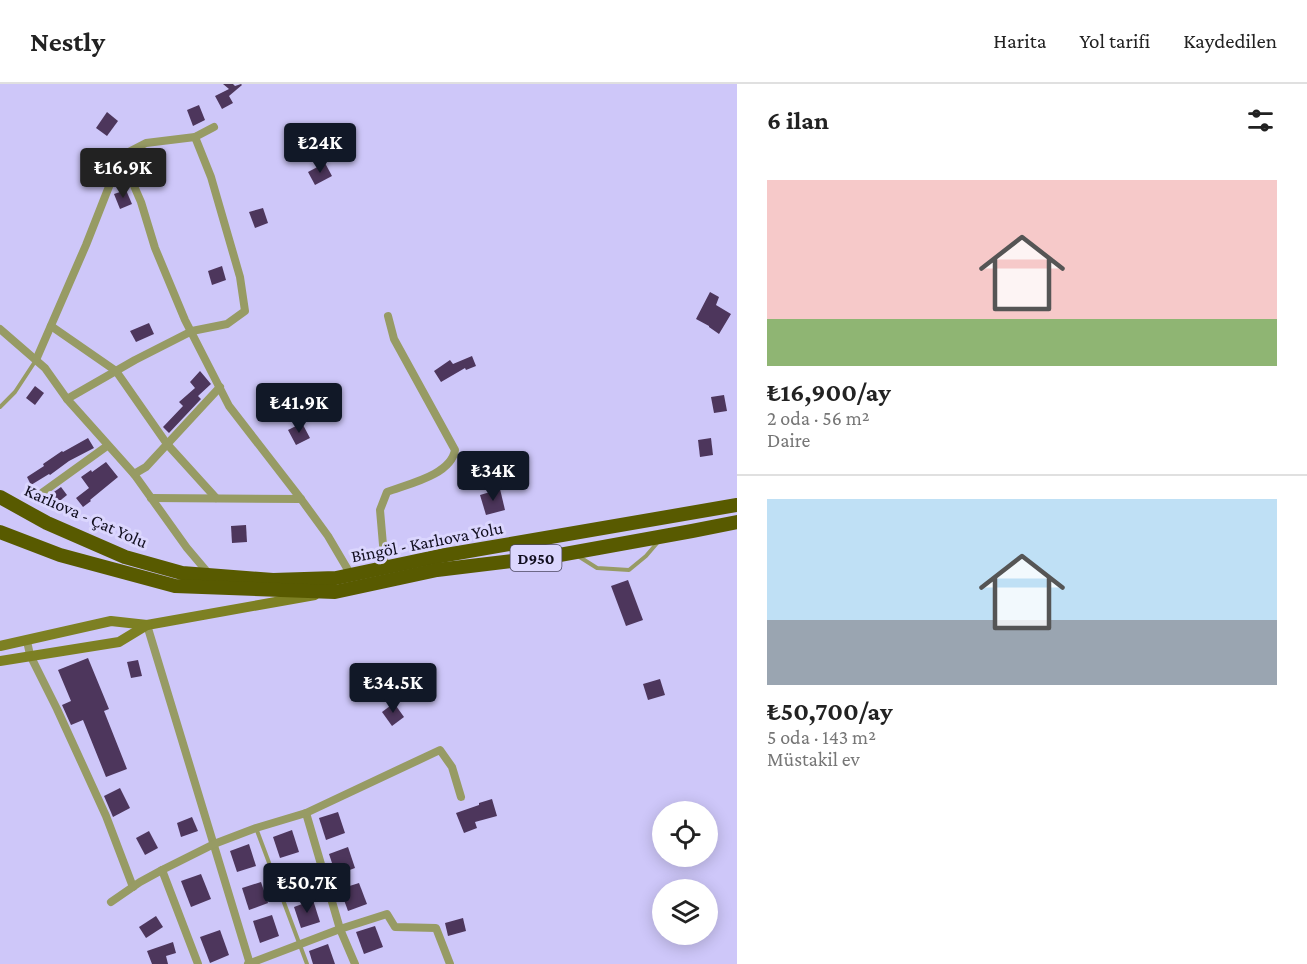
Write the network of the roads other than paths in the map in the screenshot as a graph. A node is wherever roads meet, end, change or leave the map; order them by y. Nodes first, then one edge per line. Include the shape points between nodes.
1 (214, 127) dead end
2 (195, 137) junction
3 (121, 156) junction
4 (388, 316) dead end
5 (51, 326) junction
6 (0, 329) edge
7 (192, 331) junction
8 (36, 360) junction
9 (116, 371) junction
10 (220, 387) junction
11 (67, 399) junction
12 (0, 407) edge
13 (167, 444) junction
14 (107, 446) junction
15 (134, 474) junction
16 (39, 495) dead end
17 (0, 497) edge
18 (151, 498) junction
19 (216, 498) junction
20 (301, 499) junction
21 (737, 506) edge
22 (737, 522) edge
23 (0, 532) edge
24 (663, 536) junction
25 (573, 552) junction
26 (385, 568) junction
27 (210, 575) junction
28 (351, 575) junction
29 (336, 585) junction
30 (147, 625) junction
31 (27, 641) junction
32 (0, 646) edge
33 (30, 656) junction
34 (0, 661) edge
35 (461, 797) dead end
36 (306, 813) junction
37 (256, 828) junction
38 (214, 844) junction
39 (162, 870) junction
40 (133, 887) junction
41 (111, 903) dead end
42 (340, 929) junction
43 (299, 944) junction
44 (198, 964) edge
45 (249, 964) edge
46 (307, 964) edge
47 (355, 964) edge
48 (450, 964) edge

1 - 2 street
2 - 3 street via 146,143
2 - 7 street via 240,277 245,311 227,324
3 - 5 street
3 - 7 street via 155,248
4 - 26 street via 394,339 455,450 454,458 435,474 387,492 380,510
5 - 8 street
5 - 9 street
6 - 8 street
7 - 9 street
7 - 10 street
8 - 11 street
8 - 12 lane
9 - 11 street
9 - 13 street
10 - 13 street
10 - 20 street via 229,406
11 - 14 street
13 - 15 street
13 - 19 street
14 - 15 street
14 - 16 street
15 - 18 street
17 - 27 highway, Karlıova - Çat Yolu / D950 via 47,523 125,557 182,573
18 - 19 street
18 - 27 street
19 - 20 street
20 - 28 street
21 - 26 highway, Bingöl - Karlıova Yolu / D950
22 - 24 highway, Bingöl - Karlıova Yolu / D950
23 - 29 highway, Karlıova - Çat Yolu / D950 via 60,555 175,586
24 - 25 highway, Bingöl - Karlıova Yolu / D950
24 - 25 lane via 629,570 597,568
25 - 29 highway, Bingöl - Karlıova Yolu / D950
26 - 28 highway, Bingöl - Karlıova Yolu / D950
27 - 29 highway, Karlıova - Çat Yolu / D950
28 - 29 highway, Bingöl - Karlıova Yolu / D950
29 - 30 street
30 - 31 street via 111,621
30 - 33 street via 119,642
30 - 38 street
31 - 32 street
31 - 33 street
33 - 34 street
33 - 40 street via 106,816
35 - 36 street via 452,767 440,750
36 - 37 street
36 - 42 street
37 - 38 street
37 - 43 lane
38 - 39 street
38 - 45 street
39 - 40 street
39 - 44 street
40 - 41 street
42 - 43 street
42 - 47 street
42 - 48 street via 387,914 395,927 436,928
43 - 45 street
43 - 46 lane

